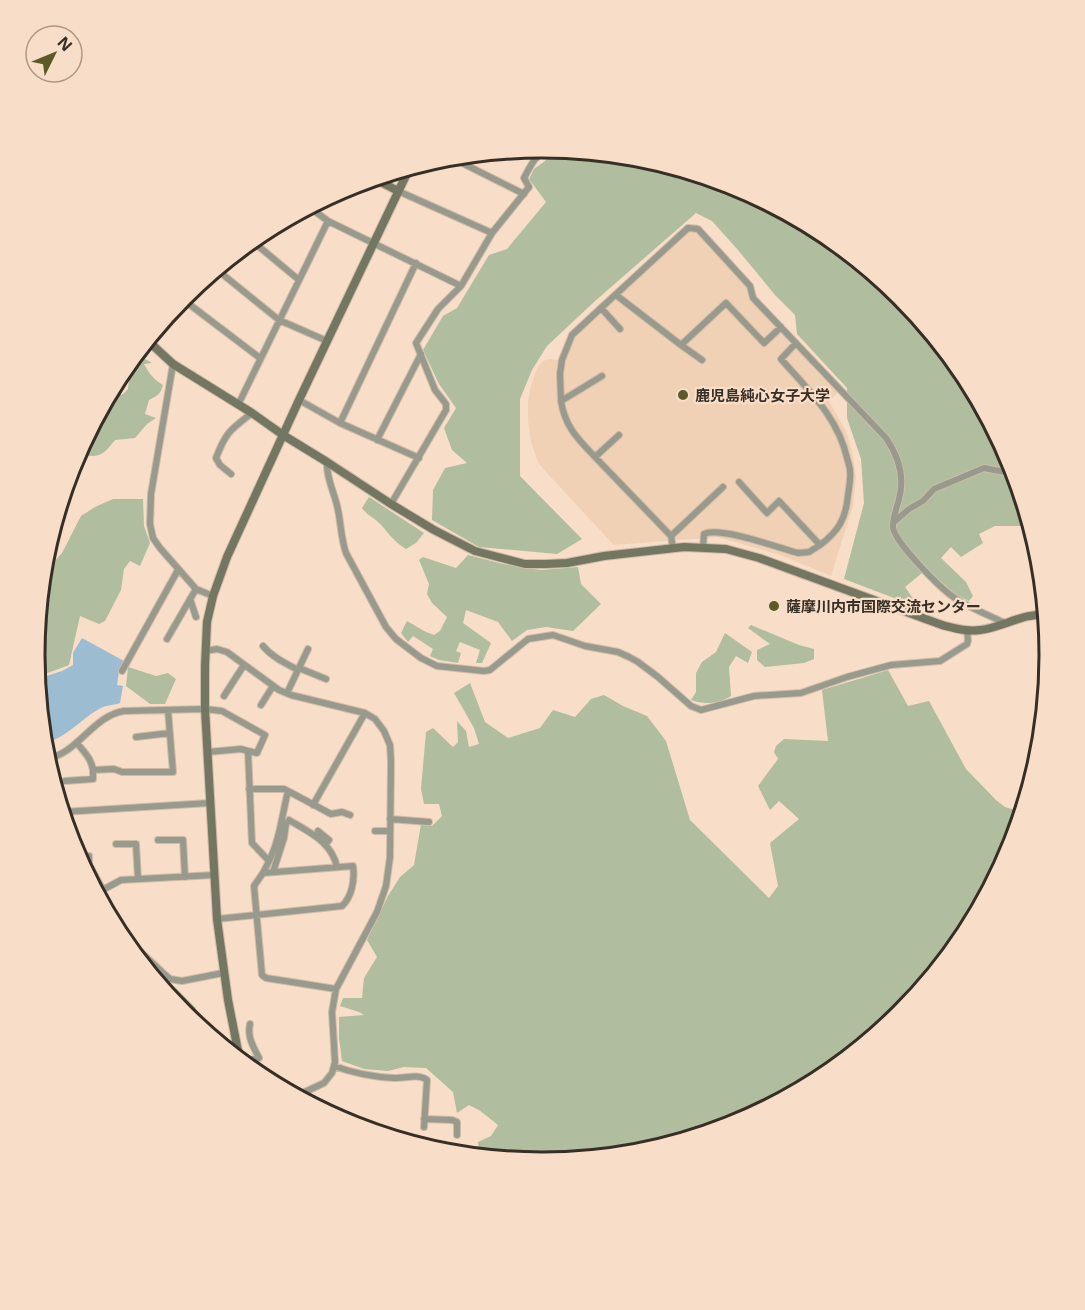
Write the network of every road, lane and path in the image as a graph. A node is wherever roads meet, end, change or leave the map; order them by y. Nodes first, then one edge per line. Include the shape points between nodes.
1 (535, 158) edge
2 (464, 164) edge
3 (405, 177) edge
4 (384, 184) edge
5 (398, 191) junction
6 (524, 194) junction
7 (316, 212) edge
8 (328, 221) junction
9 (492, 233) junction
10 (374, 242) junction
11 (259, 246) edge
12 (416, 263) junction
13 (222, 274) edge
14 (299, 280) junction
15 (461, 286) junction
16 (616, 295) junction
17 (190, 305) edge
18 (601, 308) junction
19 (279, 320) junction
20 (781, 327) junction
21 (620, 330) dead end
22 (327, 341) junction
23 (796, 343) junction
24 (681, 345) junction
25 (153, 346) edge
26 (421, 354) junction
27 (260, 358) junction
28 (702, 360) dead end
29 (173, 364) junction
30 (602, 376) dead end
31 (299, 400) junction
32 (561, 401) junction
33 (237, 405) junction
34 (252, 413) junction
35 (340, 423) junction
36 (283, 435) junction
37 (619, 435) dead end
38 (377, 440) junction
39 (595, 457) junction
40 (418, 458) junction
41 (327, 462) junction
42 (1005, 472) edge
43 (231, 474) dead end
44 (739, 482) dead end
45 (723, 487) dead end
46 (391, 504) junction
47 (894, 522) junction
48 (671, 536) junction
49 (820, 545) junction
50 (673, 548) junction
51 (703, 548) junction
52 (178, 570) junction
53 (196, 589) junction
54 (213, 596) junction
55 (190, 599) junction
56 (1038, 615) edge
57 (196, 617) dead end
58 (1005, 623) junction
59 (967, 630) junction
60 (167, 639) dead end
61 (263, 645) dead end
62 (308, 649) dead end
63 (206, 651) junction
64 (244, 665) junction
65 (299, 669) junction
66 (122, 671) dead end
67 (326, 679) dead end
68 (273, 686) junction
69 (287, 693) junction
70 (224, 696) dead end
71 (261, 705) dead end
72 (205, 709) junction
73 (168, 710) junction
74 (364, 713) junction
75 (170, 733) junction
76 (136, 737) dead end
77 (77, 743) junction
78 (248, 751) junction
79 (207, 752) junction
80 (56, 756) edge
81 (93, 770) junction
82 (66, 781) dead end
83 (249, 789) junction
84 (288, 791) junction
85 (210, 803) junction
86 (313, 805) junction
87 (70, 812) edge
88 (350, 815) dead end
89 (390, 819) junction
90 (429, 822) dead end
91 (318, 831) dead end
92 (375, 831) dead end
93 (390, 831) junction
94 (158, 840) dead end
95 (116, 844) dead end
96 (325, 845) junction
97 (269, 861) junction
98 (337, 867) junction
99 (273, 872) junction
100 (263, 873) junction
101 (214, 875) junction
102 (185, 877) junction
103 (138, 879) junction
104 (104, 890) edge
105 (256, 915) junction
106 (216, 919) junction
107 (151, 962) edge
108 (223, 973) junction
109 (336, 989) junction
110 (250, 1024) dead end
111 (239, 1049) edge
112 (252, 1059) edge
113 (334, 1066) junction
114 (305, 1092) edge
115 (457, 1134) dead end

1 - 6 street via 524,178 529,187
2 - 6 street
3 - 5 street
4 - 5 street
5 - 9 street
5 - 10 street
6 - 9 street
7 - 8 street
8 - 10 street
8 - 14 street
9 - 15 street
10 - 12 street
10 - 22 street
11 - 14 street
12 - 15 street
12 - 35 street
13 - 19 street
14 - 19 street
15 - 26 street via 438,309 416,343
16 - 18 street
16 - 20 street via 688,228 698,229
16 - 24 street
17 - 27 street
18 - 21 street
18 - 32 street via 572,335 562,360
19 - 22 street
19 - 27 street
20 - 23 street
20 - 24 street via 764,343 726,303
22 - 31 street
23 - 47 street via 893,448 902,475
23 - 49 street via 781,359 827,411 845,446 850,471 841,524
24 - 28 street
25 - 29 street
26 - 38 street
26 - 40 street via 446,410
27 - 33 street
29 - 33 street
29 - 52 street via 151,494 150,524 153,538
30 - 32 street
31 - 35 street
31 - 36 street
32 - 39 street via 572,433
33 - 34 street
34 - 36 street
34 - 43 street via 231,429 216,458
35 - 38 street
36 - 41 street
36 - 54 street
37 - 39 street
38 - 40 street
39 - 48 street
40 - 46 street
41 - 46 street
41 - 59 street via 326,474 338,509 342,542 374,606 396,639 438,666 490,670 528,639 553,635 629,657 701,710 754,696 808,692 891,665 940,661 967,644
42 - 47 street via 984,468 934,489
44 - 49 street via 766,513 779,501
45 - 48 street
46 - 50 street via 475,551 525,564 567,563
47 - 58 street via 892,528 897,538 944,590
48 - 50 street
49 - 51 street via 798,553 710,531 704,534
50 - 51 street
51 - 59 street via 726,549 759,558 942,625
52 - 53 street
52 - 66 street
53 - 54 street
53 - 55 street
54 - 63 street
55 - 57 street
55 - 60 street
56 - 58 street
58 - 59 street
61 - 65 street via 279,660
62 - 65 street
63 - 64 street via 227,652
63 - 72 street
64 - 68 street
64 - 70 street
65 - 67 street
65 - 69 street
68 - 69 street
68 - 71 street
69 - 74 street
72 - 73 street
72 - 78 street via 222,711 265,735 257,753
72 - 79 street
73 - 75 street
73 - 77 street via 113,713
74 - 86 street
74 - 89 street via 375,719 390,745
75 - 76 street
75 - 81 street via 172,772
77 - 80 street
77 - 81 street
78 - 79 street
78 - 83 street
79 - 85 street
81 - 82 street via 93,779
83 - 84 street
83 - 97 street via 252,843
84 - 86 street
84 - 97 street via 276,847
85 - 87 street
85 - 101 street
86 - 88 street via 331,814
89 - 90 street
89 - 93 street
91 - 96 street via 329,840
92 - 93 street
93 - 109 street via 386,886 377,912
94 - 102 street via 183,840
95 - 103 street via 136,844
96 - 98 street
96 - 99 street via 289,820
97 - 100 street
98 - 99 street
98 - 105 street via 353,866 352,889 342,906
99 - 100 street
100 - 105 street via 254,886
101 - 102 street
101 - 106 street
102 - 103 street
103 - 104 street via 121,880
105 - 106 street
105 - 109 street via 262,975
106 - 108 street
107 - 108 street via 170,979 182,981
108 - 111 street
109 - 113 street via 332,1012
110 - 112 street via 249,1040 259,1058
113 - 114 street via 324,1083
113 - 115 street via 360,1074 422,1077 427,1080 424,1123 452,1120 457,1122

